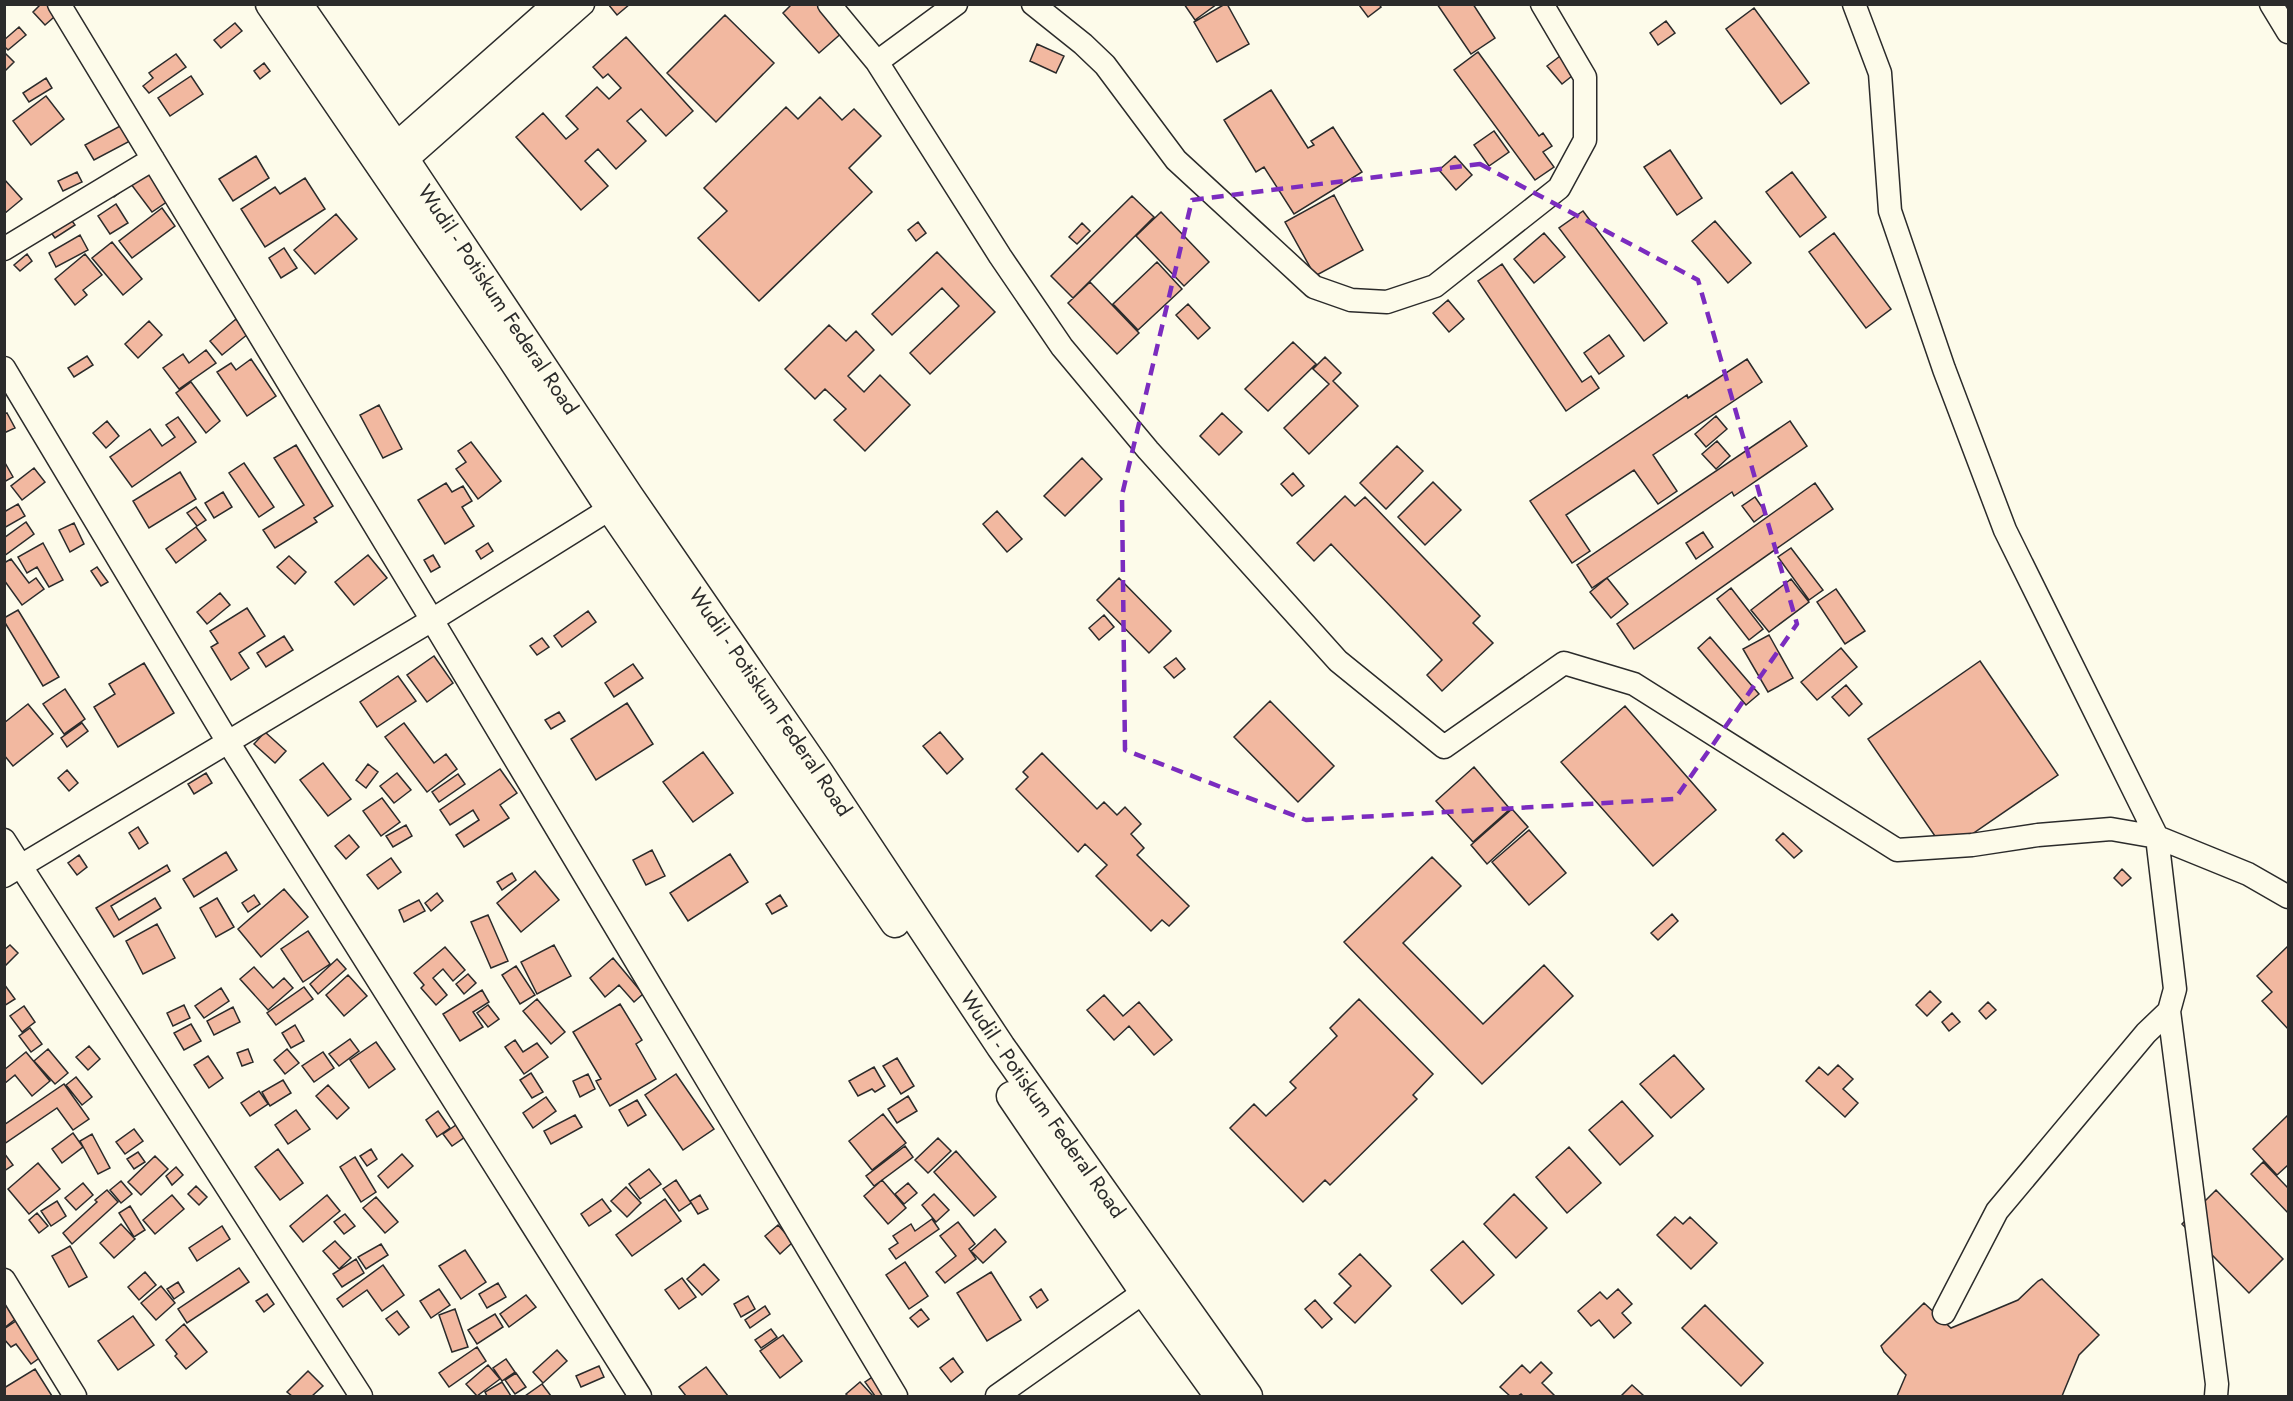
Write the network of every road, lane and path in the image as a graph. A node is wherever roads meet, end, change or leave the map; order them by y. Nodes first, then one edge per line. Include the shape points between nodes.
1 (59, 4) edge
2 (270, 4) edge
3 (298, 4) edge
4 (554, 4) edge
5 (583, 4) edge
6 (829, 4) edge
7 (956, 4) edge
8 (1033, 4) edge
9 (1542, 4) edge
10 (1854, 4) edge
11 (2271, 4) edge
12 (2289, 32) edge
13 (877, 62) junction
14 (153, 159) junction
15 (391, 161) junction
16 (4, 249) edge
17 (4, 368) edge
18 (620, 502) junction
19 (432, 620) junction
20 (228, 742) junction
21 (2157, 837) junction
22 (4, 840) edge
23 (12, 871) edge
24 (2289, 897) edge
25 (2169, 1011) junction
26 (1134, 1258) junction
27 (4, 1280) edge
28 (1144, 1292) junction
29 (1944, 1313) dead end
30 (75, 1396) edge
31 (361, 1396) edge
32 (640, 1396) edge
33 (896, 1396) edge
34 (997, 1396) edge
35 (1219, 1396) edge
36 (1248, 1396) edge
37 (2216, 1396) edge

1 - 14 street
2 - 15 main road, Wudil - Potiskum Federal Road
3 - 15 main road, Wudil - Potiskum Federal Road
4 - 15 street
5 - 15 street
6 - 13 street
7 - 13 street
8 - 9 street via 1105,65 1176,160 1314,287 1352,300 1387,302 1435,286 1559,188 1585,140 1585,77
10 - 21 street via 1880,73 1890,211 1944,369 2004,530
11 - 12 street
13 - 21 street via 1062,347 1148,450 1338,661 1444,747 1564,663 1634,684 1897,850 2111,829
14 - 16 street
14 - 19 street
15 - 18 main road, Wudil - Potiskum Federal Road
17 - 20 street
18 - 19 street
18 - 26 main road, Wudil - Potiskum Federal Road via 879,899
19 - 20 street
19 - 33 street
20 - 23 street
20 - 32 street
21 - 24 street via 2248,874
21 - 25 street via 2175,989
22 - 23 street
23 - 31 street
25 - 29 street via 2146,1033 1997,1210
25 - 37 street
26 - 28 main road, Wudil - Potiskum Federal Road
26 - 36 main road, Wudil - Potiskum Federal Road
27 - 30 street
28 - 34 street
28 - 35 main road, Wudil - Potiskum Federal Road

